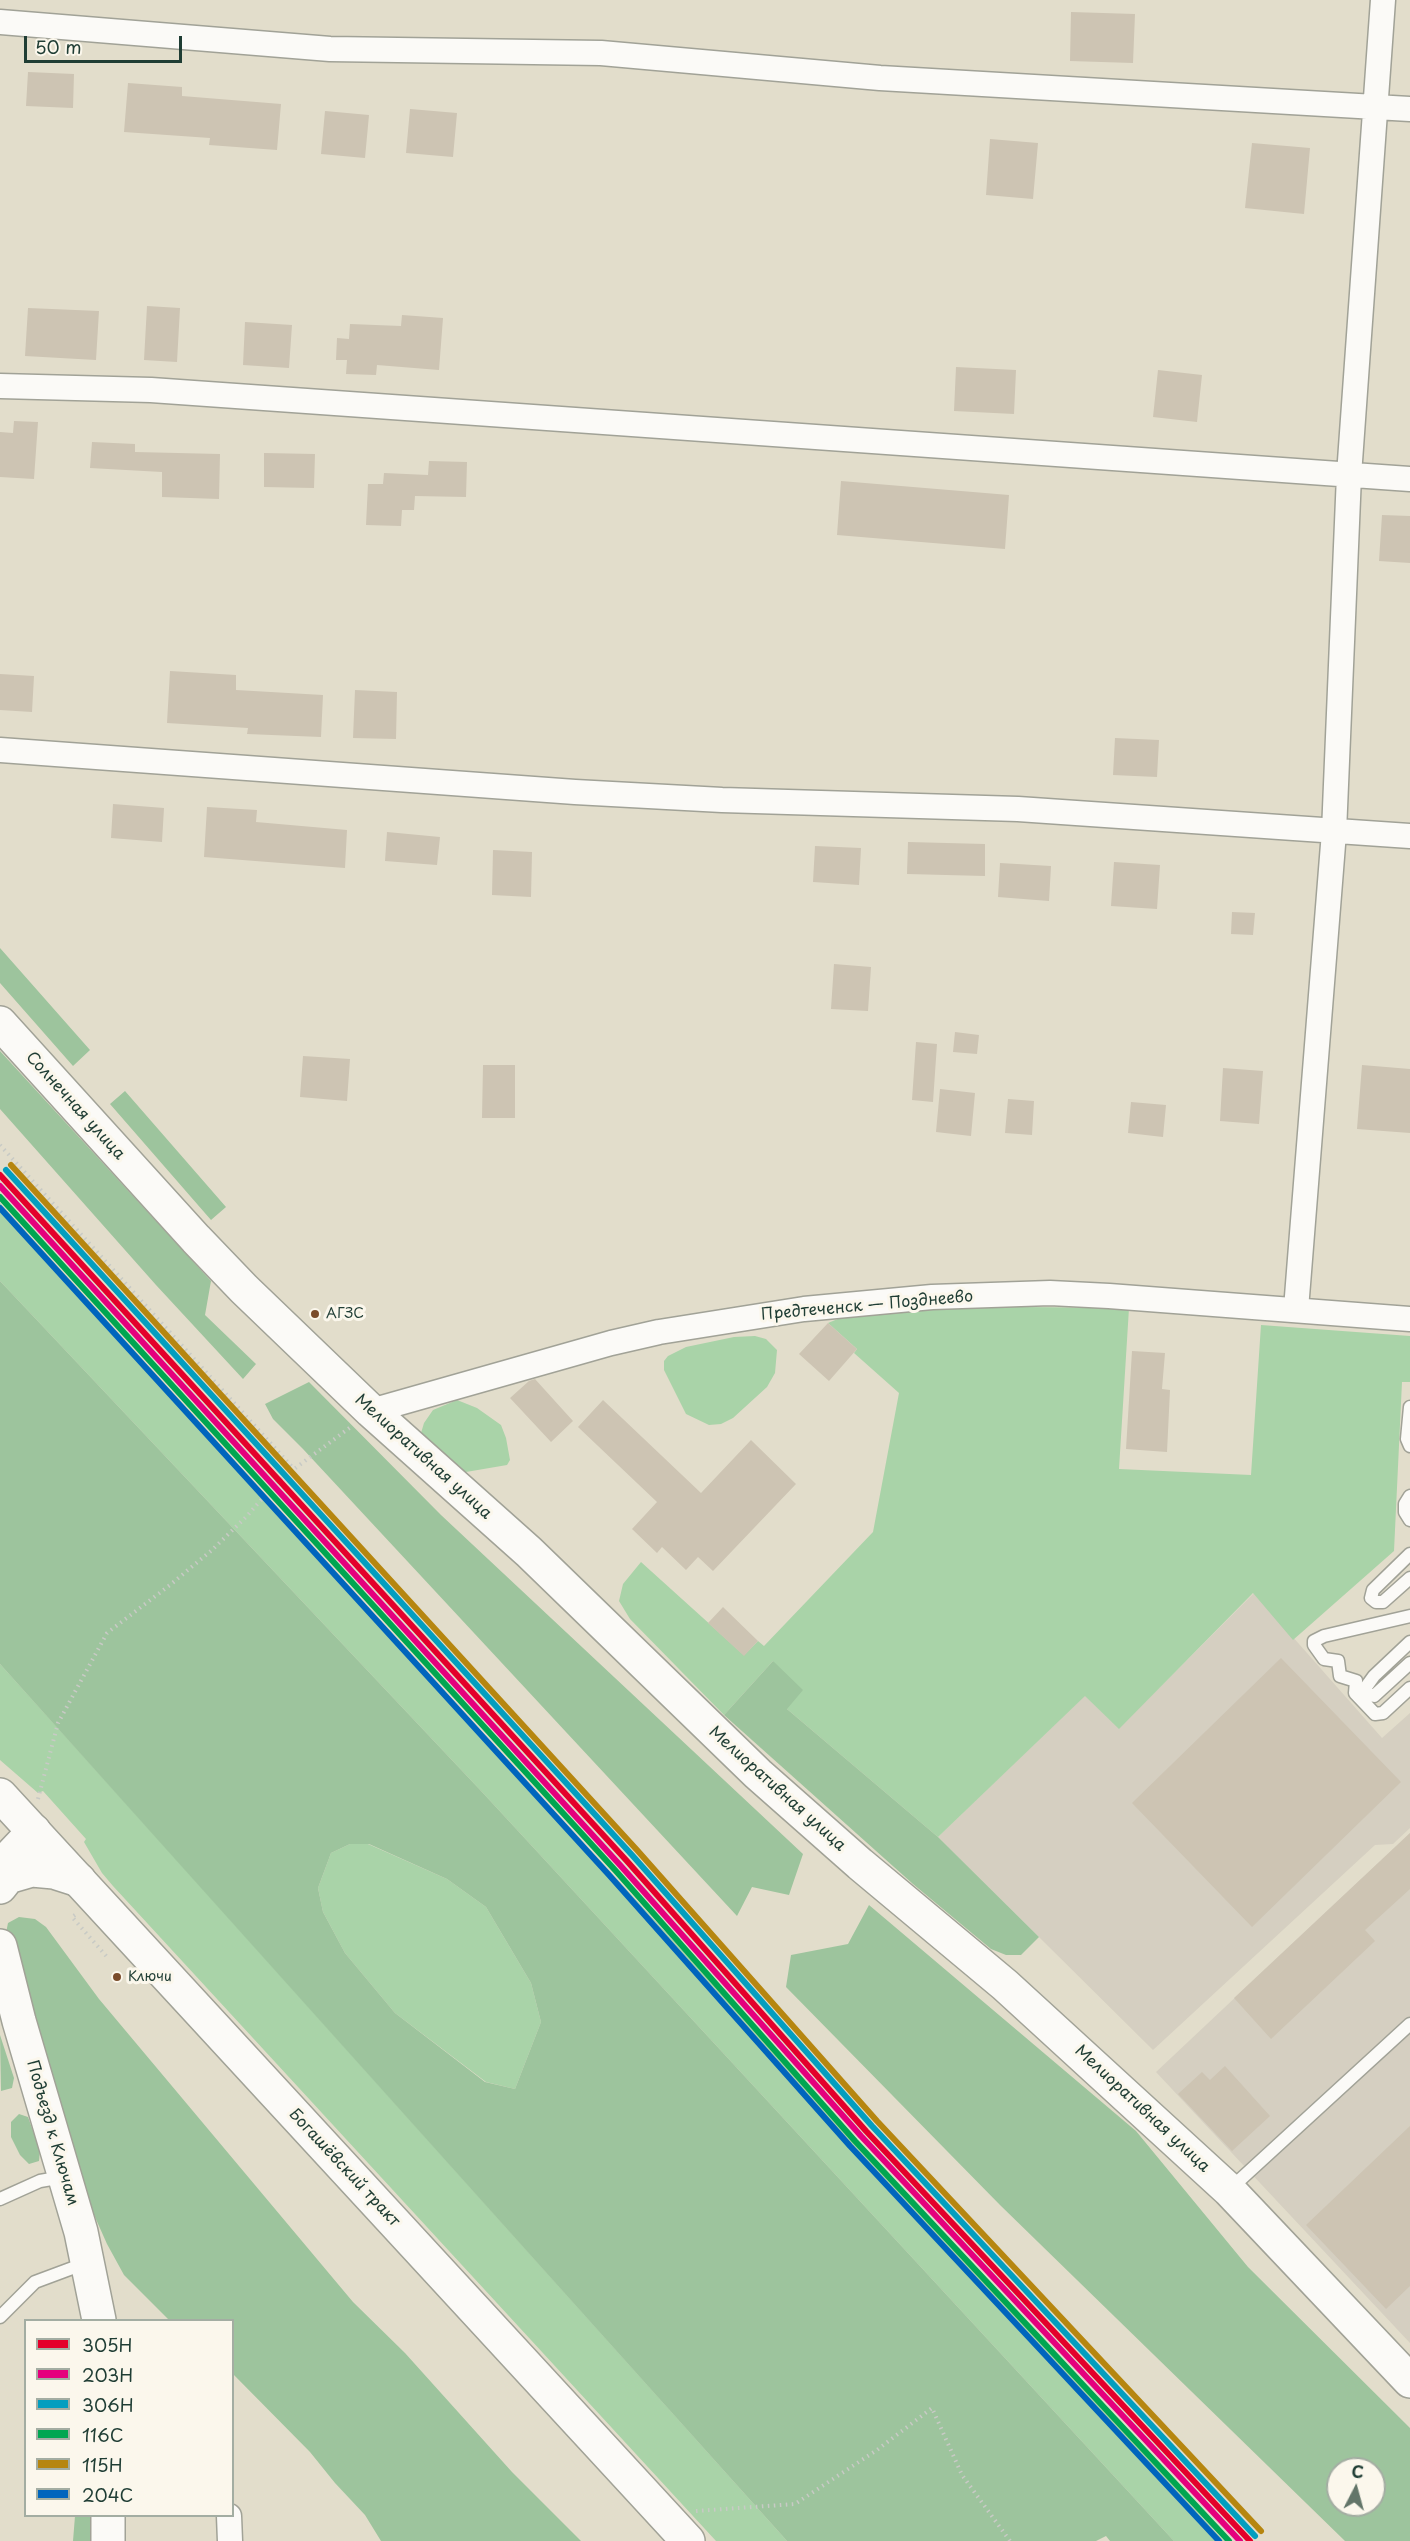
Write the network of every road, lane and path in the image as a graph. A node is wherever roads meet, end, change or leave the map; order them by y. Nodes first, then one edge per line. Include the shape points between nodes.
1 (1383, 0) edge
2 (0, 22) edge
3 (1376, 106) junction
4 (1410, 109) edge
5 (0, 386) edge
6 (1349, 475) junction
7 (1410, 479) edge
8 (0, 750) edge
9 (1334, 832) junction
10 (1410, 836) edge
11 (0, 1023) edge
12 (0, 1145) edge
13 (151, 1190) joint
14 (1296, 1309) junction
15 (1410, 1319) edge
16 (1410, 1407) edge
17 (372, 1412) junction
18 (1410, 1446) edge
19 (294, 1469) junction
20 (1410, 1496) edge
21 (1410, 1520) edge
22 (1410, 1554) edge
23 (1410, 1578) edge
24 (1410, 1616) edge
25 (1410, 1642) edge
26 (1410, 1663) edge
27 (1410, 1688) edge
28 (0, 1795) edge
29 (38, 1799) dead end
30 (34, 1831) junction
31 (0, 1867) edge
32 (79, 1880) junction
33 (0, 1887) edge
34 (0, 1946) edge
35 (1410, 2024) edge
36 (64, 2176) junction
37 (1229, 2190) junction
38 (0, 2199) edge
39 (88, 2263) junction
40 (0, 2317) edge
41 (99, 2319) edge
42 (1410, 2381) edge
43 (663, 2513) junction
44 (108, 2517) edge
45 (229, 2517) edge
46 (108, 2541) edge
47 (230, 2541) edge
48 (688, 2541) edge
49 (1010, 2541) edge

1 - 3 street
2 - 3 street via 330,49 601,53 880,78
3 - 4 street
3 - 6 street
5 - 6 street via 163,391
6 - 7 street
6 - 9 street
8 - 9 street via 575,792 1018,809
9 - 10 street
9 - 14 street
11 - 13 street, Солнечная улица
12 - 19 path
13 - 17 street, Мелиоративная улица via 244,1289
14 - 15 street, Предтеченск — Позднеево
14 - 17 street, Предтеченск — Позднеево via 1050,1293 932,1297 804,1309 611,1343
16 - 18 lane
17 - 19 path
17 - 37 street, Мелиоративная улица via 524,1548 758,1774 1005,1985
19 - 29 path via 212,1550 107,1633 58,1723
20 - 21 lane via 1405,1512
22 - 23 lane via 1373,1590 1371,1598 1383,1602
24 - 27 lane via 1317,1638 1314,1645 1324,1659 1338,1661 1340,1676 1356,1681 1355,1693 1375,1714 1383,1713
25 - 26 lane via 1374,1676 1366,1693 1374,1696
28 - 30 street, Богашёвский тракт
30 - 31 street
30 - 32 street, Богашёвский тракт
32 - 33 street via 32,1870 8,1877
32 - 43 street, Богашёвский тракт
34 - 36 street, Подъезд к Ключам
35 - 37 lane
36 - 38 lane via 40,2181
36 - 39 street, Подъезд к Ключам
37 - 42 street, Мелиоративная улица
39 - 40 lane via 35,2282
39 - 41 street, Подъезд к Ключам
43 - 48 street, Богашёвский тракт
43 - 49 path via 795,2504 932,2408 962,2475
44 - 46 street
45 - 47 street

